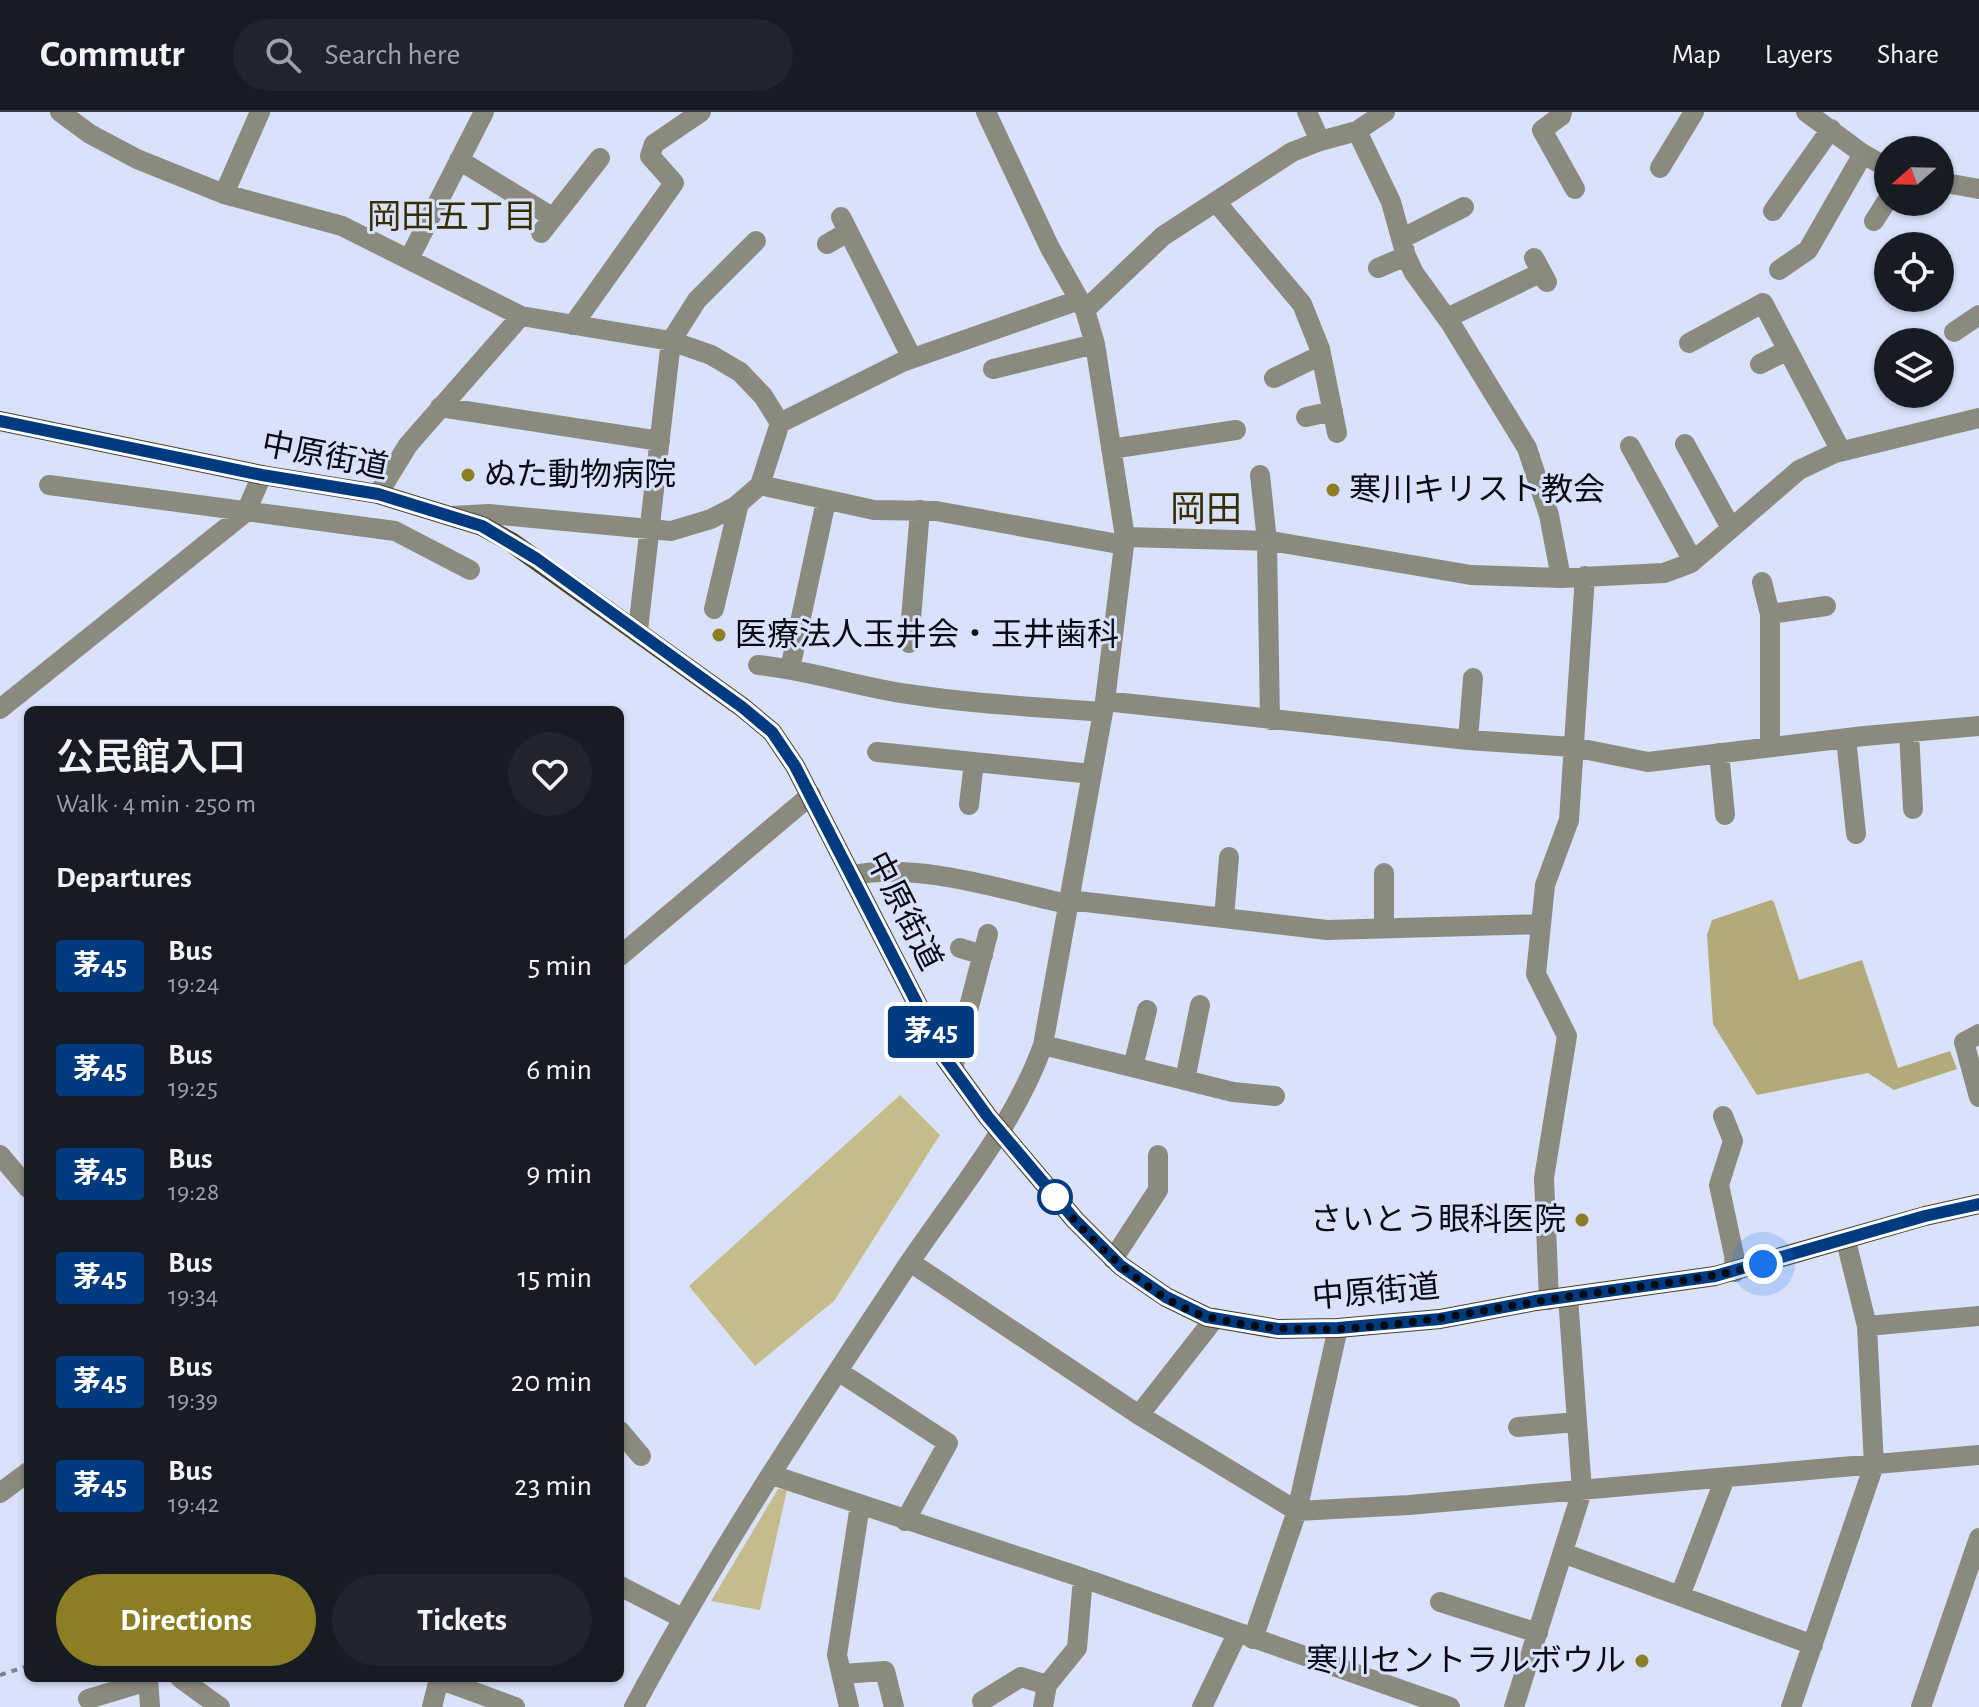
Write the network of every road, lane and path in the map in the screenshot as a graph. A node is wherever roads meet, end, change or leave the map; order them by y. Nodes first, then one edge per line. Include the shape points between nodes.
1 (60, 112) edge
2 (260, 112) edge
3 (484, 112) edge
4 (701, 112) edge
5 (986, 112) edge
6 (1307, 112) edge
7 (1385, 112) edge
8 (1562, 112) edge
9 (1694, 112) edge
10 (1818, 117) edge
11 (1357, 131) junction
12 (1320, 141) junction
13 (1863, 154) junction
14 (600, 158) dead end
15 (459, 160) junction
16 (1874, 160) edge
17 (1660, 168) dead end
18 (1954, 185) edge
19 (1575, 189) dead end
20 (1979, 189) edge
21 (224, 194) junction
22 (1216, 202) junction
23 (1464, 207) dead end
24 (1772, 211) dead end
25 (1877, 216) edge
26 (1874, 221) dead end
27 (756, 241) dead end
28 (827, 244) dead end
29 (1404, 247) junction
30 (1534, 258) dead end
31 (409, 259) junction
32 (1378, 268) dead end
33 (1779, 270) dead end
34 (1082, 305) junction
35 (1979, 315) edge
36 (521, 316) junction
37 (1447, 318) junction
38 (573, 325) junction
39 (1954, 332) dead end
40 (671, 341) junction
41 (1689, 343) dead end
42 (1095, 344) junction
43 (1788, 350) junction
44 (1321, 355) junction
45 (912, 358) junction
46 (1760, 364) dead end
47 (993, 369) dead end
48 (1274, 378) dead end
49 (440, 407) junction
50 (1333, 411) junction
51 (1306, 417) dead end
52 (1979, 418) edge
53 (0, 421) edge
54 (780, 423) junction
55 (1236, 430) dead end
56 (1337, 433) dead end
57 (660, 441) junction
58 (1685, 444) dead end
59 (1111, 449) junction
60 (1841, 451) junction
61 (1619, 469) dead end
62 (262, 475) junction
63 (1260, 475) dead end
64 (49, 485) dead end
65 (760, 485) junction
66 (378, 494) junction
67 (826, 501) junction
68 (739, 503) junction
69 (920, 510) junction
70 (246, 512) junction
71 (452, 516) junction
72 (1731, 528) junction
73 (650, 529) junction
74 (1124, 541) junction
75 (1267, 541) junction
76 (1693, 561) junction
77 (470, 570) dead end
78 (1585, 576) junction
79 (1561, 578) junction
80 (1762, 582) dead end
81 (1826, 606) dead end
82 (714, 609) dead end
83 (1770, 614) junction
84 (638, 630) junction
85 (909, 643) dead end
86 (758, 665) dead end
87 (790, 669) junction
88 (1473, 678) dead end
89 (1104, 706) junction
90 (0, 709) edge
91 (1270, 720) junction
92 (1979, 726) edge
93 (1909, 732) junction
94 (1846, 738) junction
95 (1468, 740) junction
96 (1573, 747) junction
97 (1770, 747) junction
98 (877, 752) dead end
99 (1719, 753) junction
100 (974, 762) junction
101 (1092, 774) junction
102 (811, 795) junction
103 (969, 805) dead end
104 (1913, 809) dead end
105 (1725, 815) dead end
106 (1856, 834) dead end
107 (1229, 857) dead end
108 (1384, 873) dead end
109 (853, 875) junction
110 (1069, 902) junction
111 (1224, 918) junction
112 (1541, 924) junction
113 (1384, 928) junction
114 (988, 934) dead end
115 (960, 948) dead end
116 (624, 953) edge
117 (983, 955) junction
118 (1200, 1005) dead end
119 (1147, 1010) dead end
120 (1979, 1034) edge
121 (1043, 1045) junction
122 (1133, 1067) junction
123 (953, 1068) junction
124 (1185, 1080) junction
125 (1275, 1096) dead end
126 (1979, 1097) edge
127 (1723, 1116) dead end
128 (1000, 1131) junction
129 (0, 1155) edge
130 (1158, 1155) dead end
131 (24, 1183) edge
132 (1979, 1204) edge
133 (1846, 1241) junction
134 (1113, 1259) junction
135 (910, 1262) junction
136 (1735, 1272) junction
137 (1558, 1298) junction
138 (1979, 1316) edge
139 (1215, 1318) junction
140 (1867, 1326) junction
141 (1338, 1328) junction
142 (838, 1371) junction
143 (1139, 1415) junction
144 (1577, 1422) junction
145 (1518, 1427) dead end
146 (624, 1436) edge
147 (1979, 1455) edge
148 (641, 1456) dead end
149 (1874, 1465) junction
150 (24, 1475) edge
151 (772, 1475) junction
152 (1725, 1478) junction
153 (1582, 1491) junction
154 (0, 1493) edge
155 (860, 1505) junction
156 (1297, 1511) junction
157 (905, 1521) junction
158 (1979, 1538) edge
159 (1563, 1553) junction
160 (1083, 1578) junction
161 (624, 1588) edge
162 (1680, 1596) junction
163 (1440, 1602) dead end
164 (682, 1618) junction
165 (1538, 1633) junction
166 (1245, 1636) junction
167 (1813, 1645) junction
168 (24, 1667) edge
169 (842, 1674) junction
170 (0, 1675) edge
171 (139, 1682) edge
172 (148, 1682) edge
173 (186, 1682) edge
174 (438, 1682) edge
175 (445, 1682) edge
176 (1047, 1685) junction
177 (88, 1699) dead end
178 (982, 1701) dead end
179 (484, 1702) edge
180 (1197, 1705) edge
181 (150, 1707) edge
182 (220, 1707) edge
183 (432, 1707) edge
184 (515, 1707) edge
185 (634, 1707) edge
186 (849, 1707) edge
187 (894, 1707) edge
188 (1043, 1707) edge
189 (1450, 1707) edge
190 (1514, 1707) edge
191 (1791, 1707) edge
192 (1921, 1707) edge

1 - 21 street via 137,159
2 - 21 street
3 - 15 street
4 - 38 street via 654,144 650,156 674,183
5 - 34 street
6 - 12 street
7 - 11 street
8 - 19 street via 1542,130
9 - 17 street
10 - 13 street
10 - 24 street
11 - 12 street
11 - 29 street via 1391,202
12 - 22 street via 1292,152
13 - 16 street
13 - 33 street via 1808,250
14 - 15 street via 547,225
15 - 31 street
18 - 20 street
21 - 31 street via 342,226
22 - 34 street via 1163,236
22 - 44 street via 1302,304 1314,308
23 - 29 street
25 - 26 street
27 - 40 street via 697,300
28 - 45 street via 844,224
29 - 32 street
29 - 37 street via 1414,273
30 - 37 street via 1547,282 1540,273
31 - 36 street
34 - 42 street
34 - 45 street
35 - 39 street
36 - 38 street
36 - 49 street
37 - 79 street via 1527,448 1549,515
38 - 40 street
40 - 54 street via 740,372
40 - 57 street
41 - 43 street via 1763,303
42 - 47 street
42 - 59 street
43 - 46 street
43 - 60 street
44 - 48 street
44 - 50 street
45 - 54 street
49 - 57 street
49 - 66 street via 408,445
50 - 51 street
50 - 56 street
52 - 60 street
53 - 62 main road, 中原街道
54 - 65 street
55 - 59 street
57 - 73 street
58 - 72 street
59 - 74 street
60 - 72 street via 1799,470
61 - 76 street via 1634,454
62 - 66 main road, 中原街道
62 - 70 street
63 - 75 street
64 - 70 street
65 - 67 street
65 - 68 street
66 - 71 main road, 中原街道
67 - 69 street via 874,510
67 - 87 street
68 - 73 street via 711,519 671,531
68 - 82 street
69 - 74 street
69 - 85 street
70 - 77 street via 395,531
70 - 90 street
71 - 73 street via 489,514
71 - 84 main road, 中原街道 via 511,542
72 - 76 street
73 - 84 street
74 - 75 street
74 - 89 street
75 - 79 street via 1471,575
75 - 91 street
76 - 78 street via 1664,573
78 - 79 street
78 - 96 street
80 - 83 street
81 - 83 street
83 - 97 street
84 - 102 main road, 中原街道 via 772,732
86 - 87 street
87 - 89 street via 932,698
88 - 95 street
89 - 91 street
89 - 101 street
91 - 95 street
92 - 93 street
93 - 94 street
93 - 104 street
94 - 97 street
94 - 106 street
95 - 96 street
96 - 99 street via 1648,762
96 - 112 street via 1569,820 1545,885
97 - 99 street
98 - 100 street via 901,765
99 - 105 street
100 - 101 street
100 - 103 street
101 - 110 street
102 - 109 main road, 中原街道
102 - 116 street
107 - 111 street
108 - 113 street
109 - 110 street via 933,870
109 - 123 main road, 中原街道
110 - 111 street
110 - 121 street
111 - 113 street via 1327,930
112 - 113 street
112 - 137 street via 1536,974 1567,1036 1544,1178
114 - 117 street
115 - 117 street
117 - 123 street
118 - 124 street
119 - 122 street
120 - 126 street via 1964,1042
121 - 122 street
121 - 128 street
122 - 124 street
123 - 128 main road, 中原街道
124 - 125 street
127 - 136 street via 1733,1141 1719,1185
128 - 134 main road, 中原街道
128 - 135 street
129 - 131 street
130 - 134 street via 1158,1190
132 - 133 main road, 中原街道
133 - 136 main road, 中原街道
133 - 140 street
134 - 139 main road, 中原街道 via 1166,1297
135 - 142 street
135 - 143 street
136 - 137 main road, 中原街道
137 - 141 main road, 中原街道 via 1440,1319
137 - 144 street
138 - 140 street
139 - 141 main road, 中原街道 via 1278,1329
139 - 143 street
140 - 149 street
141 - 156 street
142 - 151 street
142 - 157 street via 948,1443
143 - 156 street
144 - 145 street
144 - 153 street
146 - 148 street
147 - 149 street
149 - 152 street
149 - 167 street
150 - 154 street
151 - 155 street
151 - 164 street
152 - 153 street
152 - 162 street
153 - 156 street
153 - 159 street
155 - 157 street
155 - 169 street via 837,1655
156 - 166 street
157 - 160 street
158 - 192 street
159 - 162 street
159 - 165 street
160 - 166 street
160 - 176 street via 1077,1648
161 - 164 street
162 - 167 street
163 - 165 street
164 - 185 street
165 - 190 street
166 - 180 street
166 - 189 street
167 - 191 street
168 - 170 path
169 - 186 street
169 - 187 street via 885,1671
171 - 177 street
172 - 181 street
173 - 182 street
174 - 183 street
175 - 179 street
176 - 178 street via 1021,1677
176 - 188 street
179 - 184 street

